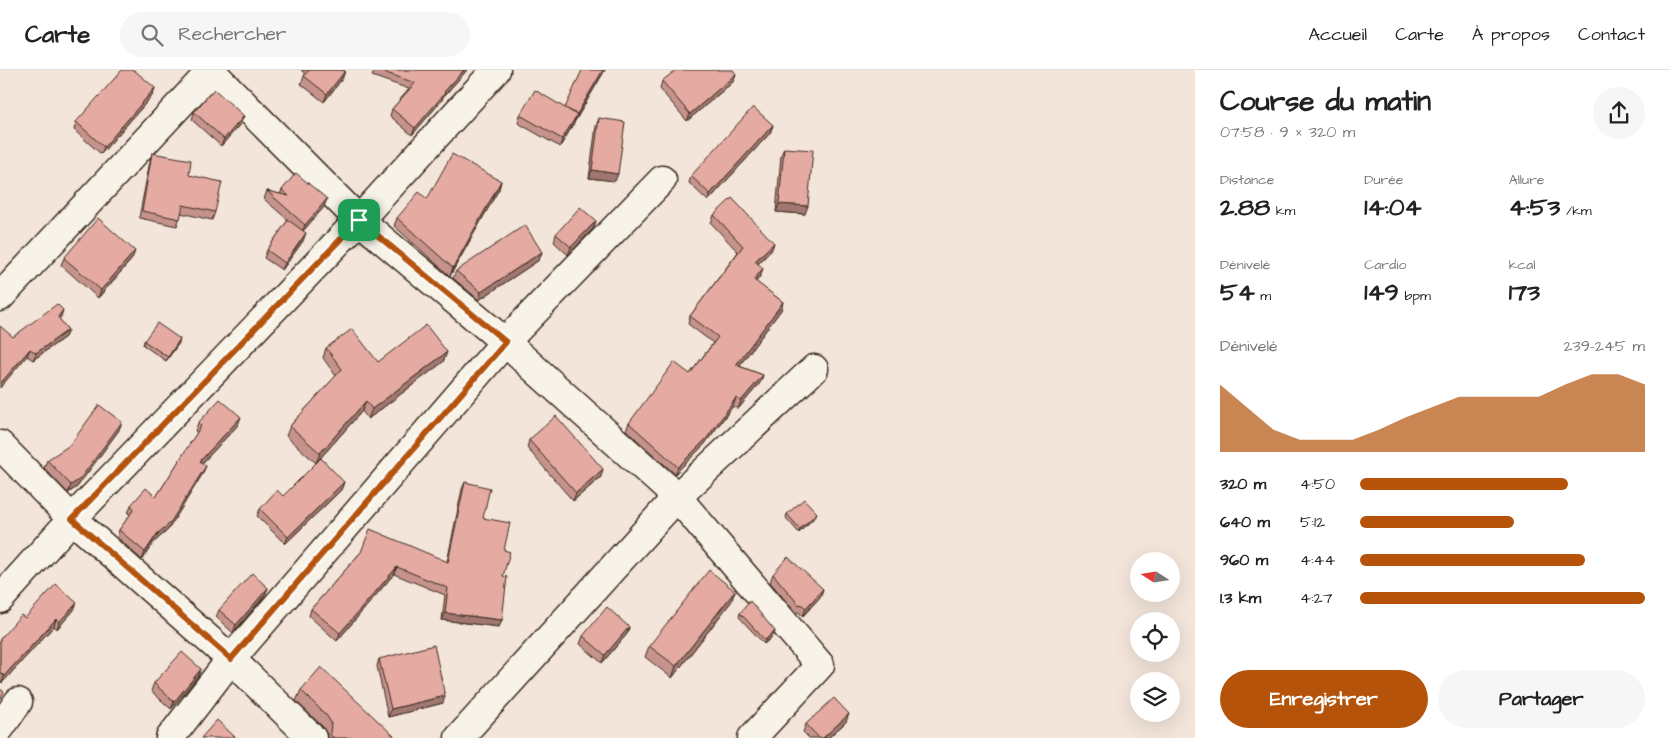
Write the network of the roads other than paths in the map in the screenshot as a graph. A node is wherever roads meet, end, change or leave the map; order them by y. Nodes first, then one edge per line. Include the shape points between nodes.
1 (211, 70) edge
2 (496, 70) edge
3 (662, 180) dead end
4 (359, 220) junction
5 (0, 297) edge
6 (506, 342) junction
7 (814, 369) dead end
8 (0, 445) edge
9 (677, 497) junction
10 (72, 519) junction
11 (0, 599) edge
12 (231, 659) junction
13 (18, 702) dead end
14 (0, 728) edge
15 (170, 738) edge
16 (312, 738) edge
17 (459, 738) edge
18 (752, 738) edge

1 - 4 street
1 - 5 street
2 - 4 street
3 - 6 street
4 - 6 street
4 - 10 street
6 - 9 street
6 - 12 street
7 - 9 street
8 - 10 street
9 - 17 street
9 - 18 street via 820,665
10 - 11 street
10 - 12 street
12 - 15 street
12 - 16 street
13 - 14 street

